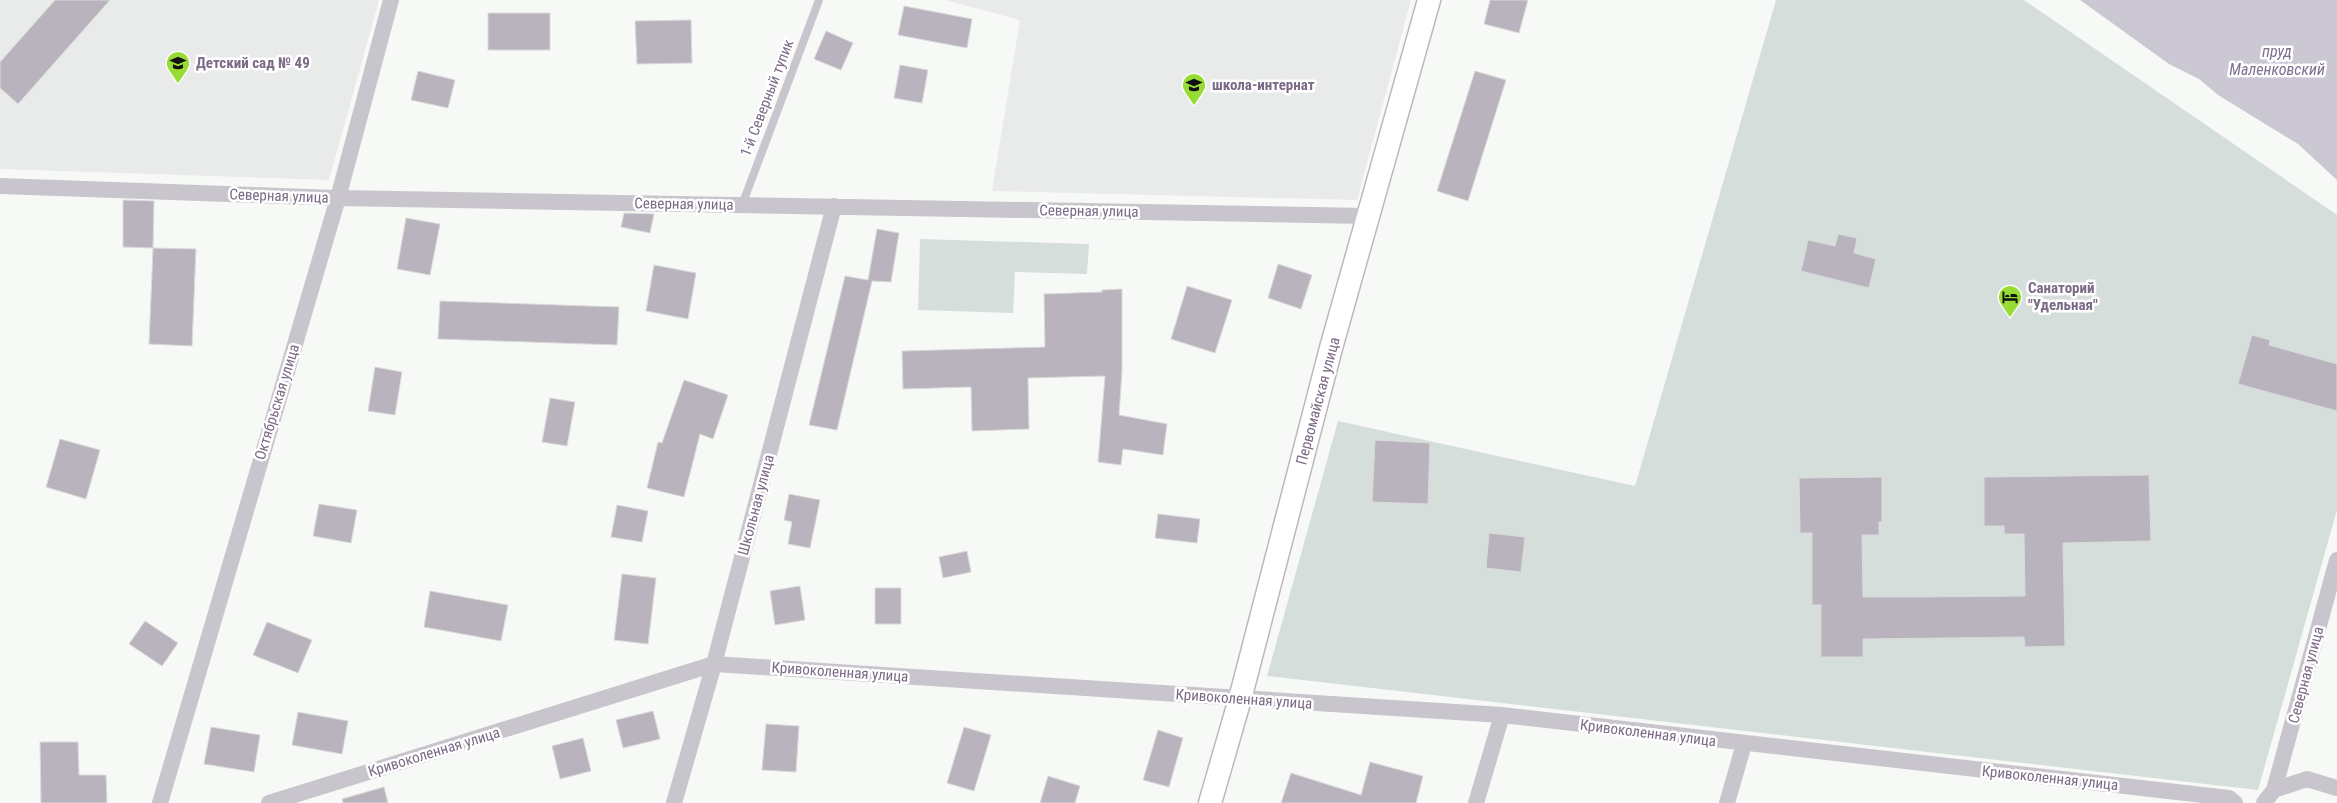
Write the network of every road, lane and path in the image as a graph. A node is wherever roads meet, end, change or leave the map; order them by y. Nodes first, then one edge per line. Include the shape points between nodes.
1 (392, 0) edge
2 (819, 0) edge
3 (1429, 0) edge
4 (0, 186) edge
5 (338, 198) junction
6 (742, 205) junction
7 (834, 206) junction
8 (1368, 216) junction
9 (2337, 560) edge
10 (714, 664) junction
11 (1240, 699) junction
12 (1502, 715) junction
13 (1744, 744) junction
14 (2337, 788) edge
15 (2274, 790) junction
16 (160, 803) edge
17 (269, 803) edge
18 (674, 803) edge
19 (1210, 803) edge
20 (1476, 803) edge
21 (1727, 803) edge
22 (2235, 803) edge
23 (2264, 803) edge

1 - 5 street, Октябрьская улица
2 - 6 lane, 1-й Северный тупик
3 - 8 main road, Первомайская улица
4 - 5 street, Северная улица
5 - 6 street, Северная улица
5 - 16 street, Октябрьская улица
6 - 7 street, Северная улица
7 - 8 street, Северная улица
7 - 10 street, Школьная улица
8 - 11 main road, Первомайская улица
9 - 15 street, Северная улица
10 - 11 street, Кривоколенная улица
10 - 17 street, Кривоколенная улица
10 - 18 street, Школьная улица
11 - 12 street, Кривоколенная улица
11 - 19 main road, Первомайская улица
12 - 13 street, Кривоколенная улица
12 - 20 street
13 - 21 street
13 - 22 street, Кривоколенная улица via 2229,798
14 - 15 street via 2307,780
15 - 23 street

